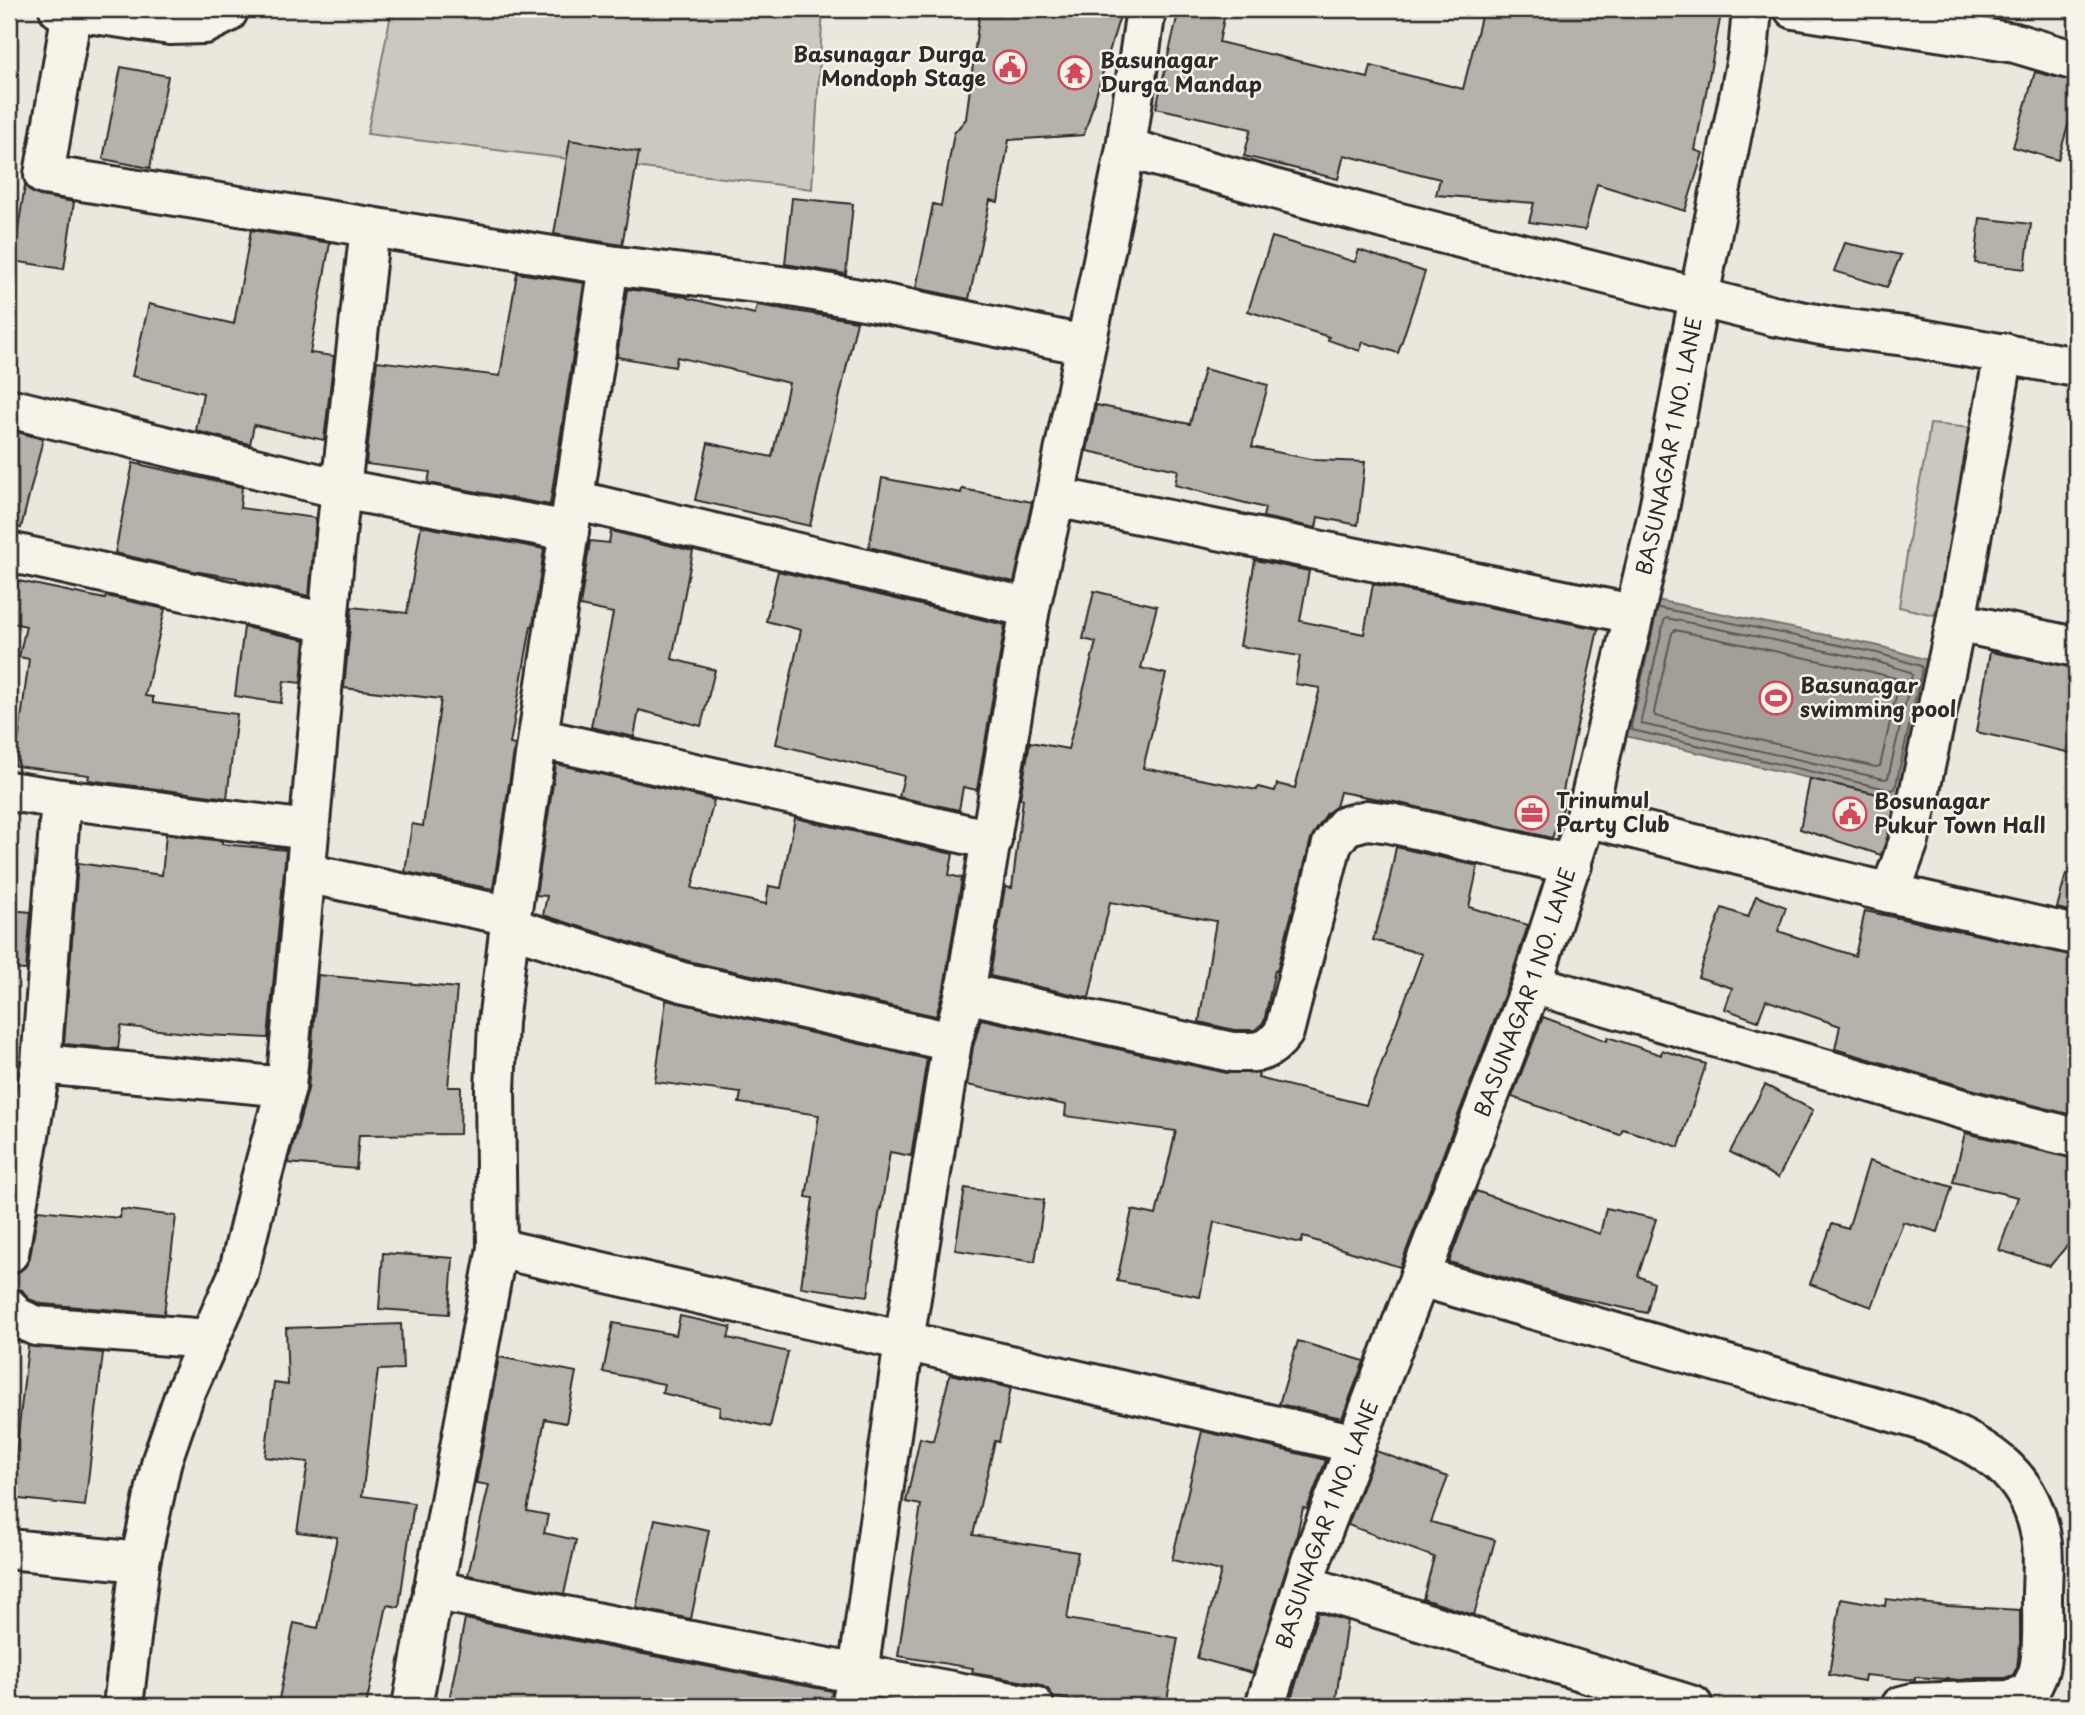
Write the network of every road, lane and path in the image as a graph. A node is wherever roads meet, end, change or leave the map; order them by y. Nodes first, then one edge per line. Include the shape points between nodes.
1 (229, 9) edge
2 (1146, 9) edge
3 (1752, 9) edge
4 (1794, 9) edge
5 (65, 10) edge
6 (2076, 61) edge
7 (1126, 148) junction
8 (370, 227) junction
9 (609, 265) junction
10 (1699, 297) junction
11 (1085, 345) junction
12 (2004, 353) junction
13 (2076, 367) edge
14 (9, 408) edge
15 (341, 489) junction
16 (1055, 497) junction
17 (571, 515) junction
18 (9, 552) edge
19 (1030, 608) junction
20 (1633, 614) junction
21 (1956, 622) junction
22 (328, 623) junction
23 (2076, 647) edge
24 (538, 738) junction
25 (9, 791) edge
26 (61, 799) junction
27 (1586, 817) junction
28 (309, 830) junction
29 (992, 840) junction
30 (1572, 865) junction
31 (305, 873) junction
32 (1889, 893) junction
33 (511, 922) junction
34 (2076, 935) edge
35 (1532, 984) junction
36 (965, 993) junction
37 (952, 1042) junction
38 (41, 1064) junction
39 (286, 1087) junction
40 (2076, 1138) edge
41 (9, 1247) edge
42 (497, 1248) junction
43 (1420, 1278) junction
44 (9, 1308) edge
45 (209, 1339) junction
46 (904, 1341) junction
47 (1356, 1444) junction
48 (9, 1549) edge
49 (140, 1562) junction
50 (1304, 1585) junction
51 (433, 1590) junction
52 (854, 1690) edge
53 (123, 1706) edge
54 (412, 1706) edge
55 (1034, 1706) edge
56 (1265, 1706) edge
57 (1693, 1706) edge
58 (1901, 1706) edge

1 - 5 street via 205,24
2 - 7 street
3 - 10 street, BASUNAGAR 1 NO. LANE via 1748,53
4 - 6 street via 2015,43
5 - 8 street via 44,175
7 - 10 street via 1394,222
7 - 11 street
8 - 9 street
8 - 15 street
9 - 11 street via 870,300
9 - 17 street
10 - 12 street via 1832,327
10 - 20 street, BASUNAGAR 1 NO. LANE via 1658,514
11 - 16 street
12 - 13 street
12 - 21 street
14 - 15 street
15 - 17 street
15 - 22 street
16 - 19 street
16 - 20 street
17 - 19 street
17 - 24 street
18 - 22 street
19 - 29 street
20 - 27 street, BASUNAGAR 1 NO. LANE
21 - 23 street
21 - 32 street via 1909,841
22 - 28 street
24 - 29 street
24 - 33 street
25 - 26 street
26 - 28 street
26 - 38 street
27 - 30 street, BASUNAGAR 1 NO. LANE
27 - 32 street
28 - 31 street
29 - 36 street
30 - 35 street, BASUNAGAR 1 NO. LANE
30 - 36 street via 1390,823 1367,820 1345,826 1332,844 1284,1032 1274,1046 1257,1052 1232,1052
31 - 33 street
31 - 39 street
32 - 34 street
33 - 37 street via 682,982
33 - 42 street via 495,1090
35 - 40 street via 1890,1089
35 - 43 street, BASUNAGAR 1 NO. LANE
36 - 37 street
37 - 46 street
38 - 39 street
38 - 41 street
39 - 45 street via 239,1275
42 - 46 street
42 - 51 street
43 - 47 street, BASUNAGAR 1 NO. LANE
43 - 58 street via 1917,1419 1963,1438 2013,1474 2032,1507 2042,1544 2039,1671 2029,1692 2010,1700
44 - 45 street via 12,1315 36,1326
45 - 49 street via 162,1460
46 - 47 street
46 - 52 street
47 - 50 street, BASUNAGAR 1 NO. LANE
48 - 49 street
49 - 53 street
50 - 56 street, BASUNAGAR 1 NO. LANE
50 - 57 street
51 - 52 street
51 - 54 street
52 - 55 street

